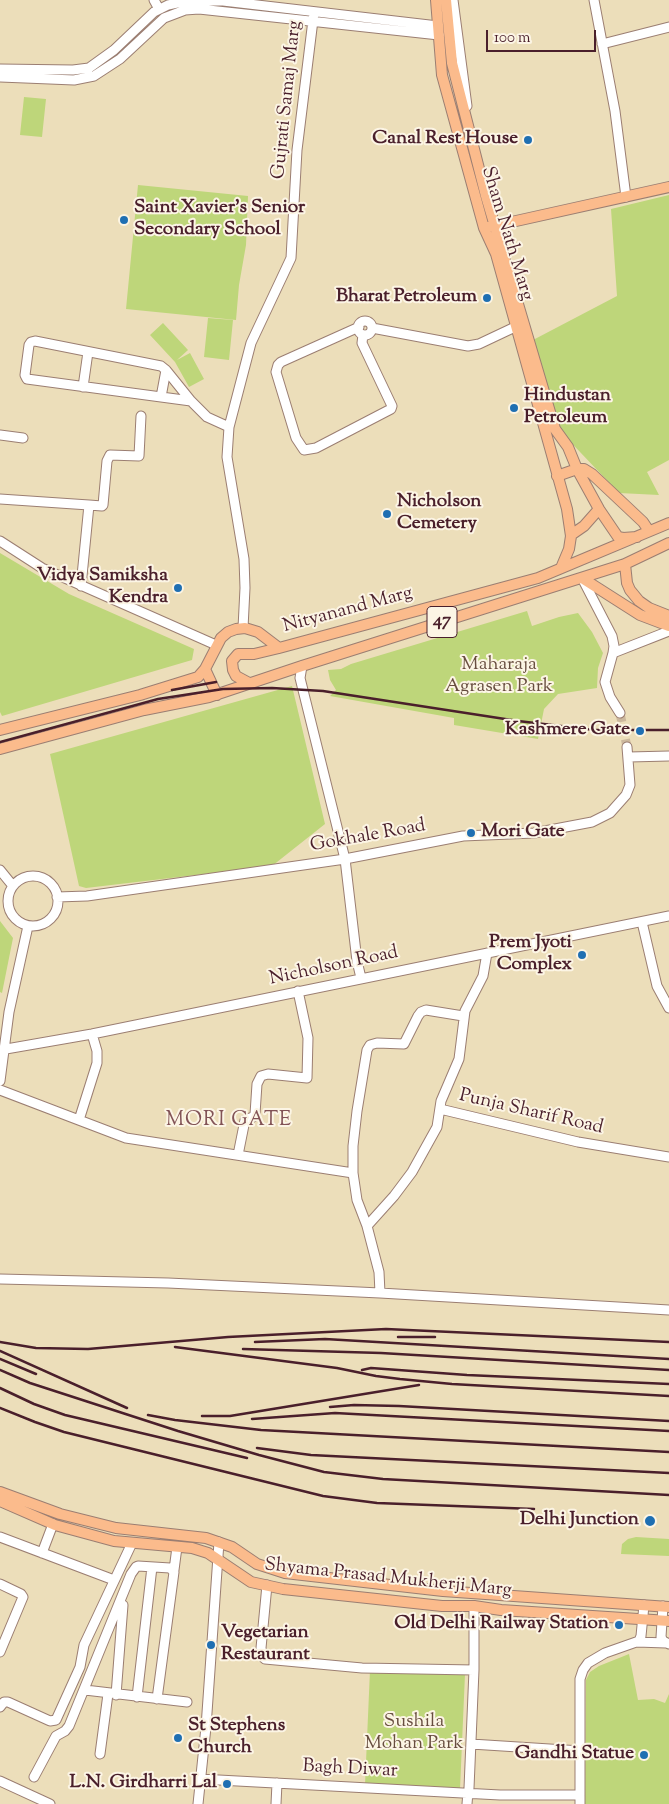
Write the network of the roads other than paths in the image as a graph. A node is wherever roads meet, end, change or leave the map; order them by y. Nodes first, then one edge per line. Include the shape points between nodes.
1 (154, 0) edge
2 (436, 0) edge
3 (446, 0) edge
4 (453, 0) edge
5 (594, 0) edge
6 (236, 1) edge
7 (159, 9) junction
8 (314, 17) junction
9 (669, 27) edge
10 (443, 31) junction
11 (602, 44) junction
12 (0, 68) edge
13 (0, 77) edge
14 (473, 143) junction
15 (669, 187) edge
16 (626, 197) junction
17 (495, 226) junction
18 (484, 228) junction
19 (515, 327) junction
20 (361, 331) junction
21 (88, 352) junction
22 (166, 370) junction
23 (83, 386) junction
24 (161, 397) junction
25 (190, 401) junction
26 (141, 416) dead end
27 (229, 427) junction
28 (0, 435) edge
29 (23, 438) dead end
30 (577, 469) junction
31 (557, 476) junction
32 (0, 499) edge
33 (88, 506) junction
34 (599, 509) junction
35 (669, 523) edge
36 (649, 531) junction
37 (571, 535) junction
38 (638, 537) junction
39 (0, 541) edge
40 (669, 543) edge
41 (625, 564) junction
42 (562, 568) junction
43 (582, 578) junction
44 (81, 586) junction
45 (669, 616) edge
46 (669, 626) edge
47 (244, 628) junction
48 (669, 631) edge
49 (216, 645) junction
50 (279, 648) junction
51 (613, 653) junction
52 (302, 666) junction
53 (205, 670) junction
54 (249, 683) junction
55 (140, 695) junction
56 (217, 695) junction
57 (144, 710) junction
58 (620, 713) tunnel mouth
59 (0, 723) edge
60 (11, 728) junction
61 (0, 730) edge
62 (2, 751) edge
63 (669, 756) edge
64 (345, 858) junction
65 (0, 870) edge
66 (12, 886) junction
67 (57, 897) junction
68 (4, 903) edge
69 (669, 916) edge
70 (642, 922) junction
71 (28, 926) junction
72 (487, 953) junction
73 (361, 978) junction
74 (298, 991) junction
75 (0, 1005) edge
76 (669, 1008) edge
77 (9, 1012) junction
78 (463, 1016) junction
79 (92, 1034) junction
80 (2, 1050) edge
81 (0, 1080) edge
82 (0, 1090) edge
83 (440, 1109) junction
84 (79, 1120) junction
85 (238, 1155) junction
86 (669, 1157) edge
87 (353, 1172) junction
88 (367, 1226) junction
89 (0, 1279) edge
90 (380, 1293) junction
91 (669, 1310) edge
92 (0, 1492) edge
93 (0, 1502) edge
94 (53, 1524) junction
95 (0, 1538) edge
96 (219, 1542) junction
97 (132, 1543) junction
98 (177, 1547) junction
99 (42, 1553) junction
100 (218, 1560) junction
101 (152, 1567) junction
102 (174, 1570) junction
103 (114, 1580) junction
104 (0, 1584) edge
105 (267, 1584) junction
106 (123, 1597) junction
107 (644, 1605) junction
108 (474, 1606) junction
109 (666, 1607) edge
110 (643, 1619) junction
111 (666, 1620) edge
112 (637, 1642) junction
113 (667, 1644) edge
114 (0, 1652) edge
115 (474, 1670) junction
116 (84, 1690) junction
117 (112, 1694) junction
118 (138, 1697) junction
119 (157, 1699) junction
120 (187, 1702) dead end
121 (0, 1706) edge
122 (471, 1744) junction
123 (581, 1751) junction
124 (100, 1754) dead end
125 (34, 1778) dead end
126 (200, 1779) junction
127 (0, 1781) edge
128 (277, 1783) junction
129 (468, 1790) junction
130 (580, 1799) edge
131 (50, 1804) edge
132 (198, 1804) edge
133 (276, 1804) edge
134 (467, 1804) edge

1 - 7 street
2 - 10 main road, Sham Nath Marg
3 - 10 main road, Sham Nath Marg
4 - 14 street
5 - 11 street
6 - 7 street via 186,1
6 - 8 street
7 - 12 street via 89,68
8 - 10 street
8 - 13 street via 199,8 185,10 164,18 120,59 94,76 74,80
8 - 27 street, Gujrati Samaj Marg via 297,150 290,258 251,343
9 - 11 street
10 - 14 main road, Sham Nath Marg
10 - 18 main road, Sham Nath Marg via 442,75
11 - 16 street via 616,111
14 - 17 main road, Sham Nath Marg
15 - 16 main road
16 - 17 main road
17 - 18 main road
17 - 30 main road, Sham Nath Marg via 555,429
18 - 19 main road, Sham Nath Marg via 496,254
19 - 20 street via 468,346 372,328 365,322
19 - 31 main road, Sham Nath Marg
20 - 20 street via 278,365 276,372 296,438 304,450 316,448 391,409 362,343
21 - 22 street via 161,366
21 - 23 street
21 - 23 street via 35,341 30,343 28,353 27,379
22 - 24 street
22 - 25 street
23 - 24 street
24 - 25 street
25 - 27 street via 210,419
26 - 33 street via 138,456 110,455 104,504
27 - 47 street, Gujrati Samaj Marg via 227,457 244,559
28 - 29 street
30 - 31 main road
30 - 34 main road, Sham Nath Marg
30 - 36 main road via 592,474
31 - 37 main road, Sham Nath Marg
32 - 33 street
33 - 44 street
34 - 37 main road
34 - 38 main road, Sham Nath Marg via 618,537
35 - 36 main road, Nityanand Marg / 47
36 - 38 main road, Nityanand Marg / 47
37 - 42 main road
38 - 42 main road, Nityanand Marg / 47
39 - 44 street via 42,568
40 - 41 main road, Nityanand Marg / 47
41 - 43 main road, Nityanand Marg / 47
41 - 45 main road via 627,583 639,601
42 - 50 main road, Nityanand Marg / 47 via 538,578
43 - 46 main road via 640,615
43 - 51 street via 612,636
43 - 52 main road, Nityanand Marg / 47
44 - 49 street
47 - 49 main road via 228,632
47 - 50 main road, Nityanand Marg via 258,632
48 - 51 street
49 - 53 main road
50 - 54 main road via 254,654 241,653 233,658 234,673
51 - 58 street via 605,682
52 - 54 main road, Nityanand Marg / 47
52 - 64 street via 300,678
53 - 55 main road via 198,678
53 - 56 main road
54 - 56 main road, Nityanand Marg / 47
55 - 57 main road
55 - 60 main road
56 - 57 main road, Nityanand Marg / 47
57 - 62 main road, Nityanand Marg / 47
59 - 60 main road
60 - 61 main road
63 - 64 street, Gokhale Road via 628,752 630,784 626,795 610,813 592,822 534,833 463,836
64 - 67 street, Gokhale Road via 87,896
64 - 73 street
65 - 66 street
66 - 67 street via 24,878 38,877 51,884
66 - 68 street
67 - 71 street via 57,907 50,919
68 - 71 street via 14,918
69 - 70 street, Nicholson Road
70 - 72 street, Nicholson Road
70 - 76 street via 657,986
71 - 77 street
72 - 73 street, Nicholson Road
72 - 78 street via 483,976
73 - 74 street, Nicholson Road
74 - 79 street, Nicholson Road
74 - 85 street via 308,1038 307,1078 261,1076 257,1084 255,1114 245,1120
75 - 77 street
77 - 80 street
78 - 83 street via 459,1059
78 - 87 street via 426,1010 418,1016 404,1044 377,1043 368,1047 357,1111
79 - 80 street, Nicholson Road
79 - 84 street via 97,1063
80 - 81 street
82 - 84 street
83 - 86 street, Punja Sharif Road via 578,1142
83 - 88 street via 437,1127 412,1172
84 - 85 street via 126,1138
85 - 87 street
87 - 88 street via 357,1200
88 - 90 street via 379,1272
89 - 90 street
90 - 91 street
92 - 96 main road, Shyama Prasad Mukherji Marg via 60,1514 116,1528
93 - 94 main road, Shyama Prasad Mukherji Marg
94 - 97 main road, Shyama Prasad Mukherji Marg
94 - 99 street
95 - 99 street
96 - 100 street
96 - 107 main road, Shyama Prasad Mukherji Marg via 257,1564 285,1573 443,1592
97 - 98 main road, Shyama Prasad Mukherji Marg
97 - 103 street
98 - 100 main road, Shyama Prasad Mukherji Marg via 192,1548
98 - 102 street
99 - 103 street
100 - 105 main road, Shyama Prasad Mukherji Marg via 251,1582
100 - 126 street
101 - 102 street
101 - 106 street via 136,1567
101 - 118 street
102 - 119 street
103 - 121 street via 56,1720 50,1721 8,1702
104 - 114 street via 23,1597
105 - 108 main road, Shyama Prasad Mukherji Marg via 283,1589 442,1606
105 - 115 street via 260,1648 266,1659 362,1668
106 - 116 street
106 - 117 street
107 - 109 main road, Shyama Prasad Mukherji Marg
107 - 110 street
108 - 110 main road, Shyama Prasad Mukherji Marg
108 - 115 street
109 - 111 street
110 - 111 main road, Shyama Prasad Mukherji Marg
110 - 112 street via 641,1638
111 - 113 street via 661,1637
112 - 113 street
112 - 123 street via 605,1653 582,1670
115 - 122 street
116 - 117 street
116 - 125 street via 67,1729 56,1736
117 - 118 street
117 - 124 street
118 - 119 street
119 - 120 street
122 - 123 street
122 - 129 street
123 - 130 street
126 - 128 street, Bagh Diwar
126 - 132 street
127 - 131 street
128 - 129 street, Bagh Diwar
128 - 133 street
129 - 130 street, Bagh Diwar
129 - 134 street

